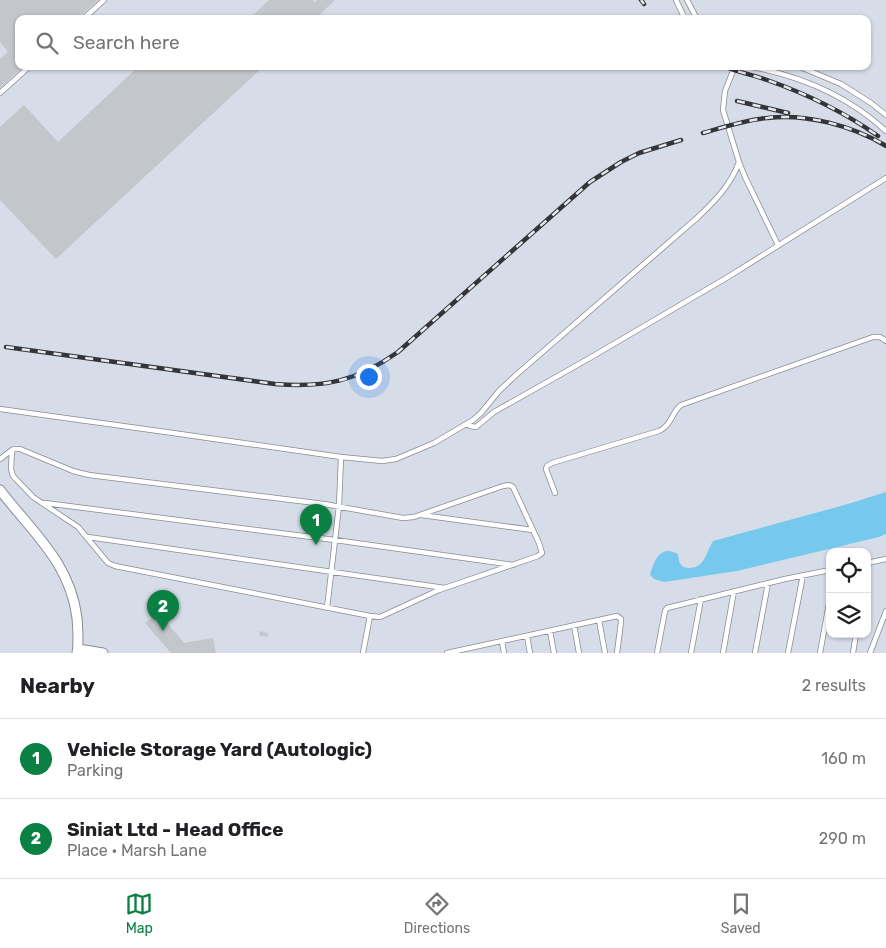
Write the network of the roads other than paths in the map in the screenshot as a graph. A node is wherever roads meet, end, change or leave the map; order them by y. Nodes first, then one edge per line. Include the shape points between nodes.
1 (104, 0) edge
2 (676, 0) edge
3 (688, 0) edge
4 (87, 15) edge
5 (683, 15) edge
6 (695, 15) edge
7 (26, 70) edge
8 (733, 70) edge
9 (769, 70) edge
10 (807, 70) edge
11 (0, 93) edge
12 (886, 115) edge
13 (886, 131) edge
14 (739, 162) junction
15 (886, 178) edge
16 (778, 245) junction
17 (886, 341) edge
18 (0, 409) edge
19 (468, 424) junction
20 (12, 450) junction
21 (341, 457) junction
22 (0, 459) edge
23 (0, 490) edge
24 (555, 493) dead end
25 (43, 503) junction
26 (339, 506) junction
27 (420, 515) junction
28 (533, 530) junction
29 (88, 537) junction
30 (335, 540) junction
31 (886, 559) edge
32 (871, 562) edge
33 (514, 565) junction
34 (332, 571) junction
35 (826, 571) edge
36 (803, 575) junction
37 (768, 583) junction
38 (447, 588) junction
39 (734, 591) junction
40 (700, 599) junction
41 (327, 608) junction
42 (886, 611) edge
43 (370, 616) junction
44 (599, 620) junction
45 (826, 620) edge
46 (574, 625) junction
47 (550, 630) junction
48 (527, 636) junction
49 (855, 638) edge
50 (502, 641) junction
51 (478, 646) junction
52 (77, 651) edge
53 (454, 652) edge
54 (103, 653) edge
55 (362, 653) edge
56 (447, 653) edge
57 (479, 653) edge
58 (504, 653) edge
59 (530, 653) edge
60 (554, 653) edge
61 (579, 653) edge
62 (605, 653) edge
63 (617, 653) edge
64 (657, 653) edge
65 (691, 653) edge
66 (723, 653) edge
67 (755, 653) edge
68 (788, 653) edge
69 (820, 653) edge
70 (852, 653) edge
71 (870, 653) edge

1 - 4 lane
2 - 5 lane
3 - 6 lane
7 - 11 lane
8 - 14 lane via 725,91 723,110
9 - 13 lane via 823,89 861,111
10 - 12 lane via 840,84
14 - 16 lane
14 - 19 lane via 729,182 702,213 516,375
15 - 16 lane
16 - 19 lane via 494,412 476,427
17 - 24 lane via 874,337 681,406 669,424 655,434 547,466
18 - 21 lane
19 - 21 lane via 439,441 396,459 376,461
20 - 22 lane
20 - 25 lane via 13,476
20 - 26 lane via 20,449 73,471 99,476
21 - 26 lane
23 - 52 street via 53,554 66,577 75,606
25 - 29 lane via 74,523
25 - 30 lane
26 - 27 lane via 403,518
26 - 30 lane
27 - 28 lane
27 - 28 lane via 510,485
28 - 33 lane via 542,553
29 - 34 lane
29 - 41 lane via 108,563 115,566
30 - 33 lane
30 - 34 lane
31 - 32 lane
33 - 38 lane
34 - 38 lane
34 - 41 lane
35 - 36 lane
36 - 37 lane
36 - 68 lane
37 - 39 lane
37 - 67 lane
38 - 43 lane via 384,616
39 - 40 lane
39 - 66 lane
40 - 64 lane via 666,609
40 - 65 lane
41 - 43 lane
42 - 71 lane
43 - 55 lane
44 - 46 lane
44 - 62 lane
44 - 63 lane via 620,618
45 - 69 lane
46 - 47 lane
46 - 61 lane
47 - 48 lane
47 - 60 lane
48 - 50 lane
48 - 59 lane
49 - 70 lane
50 - 51 lane
50 - 58 lane
51 - 53 lane
51 - 57 lane
52 - 54 street
53 - 56 lane

